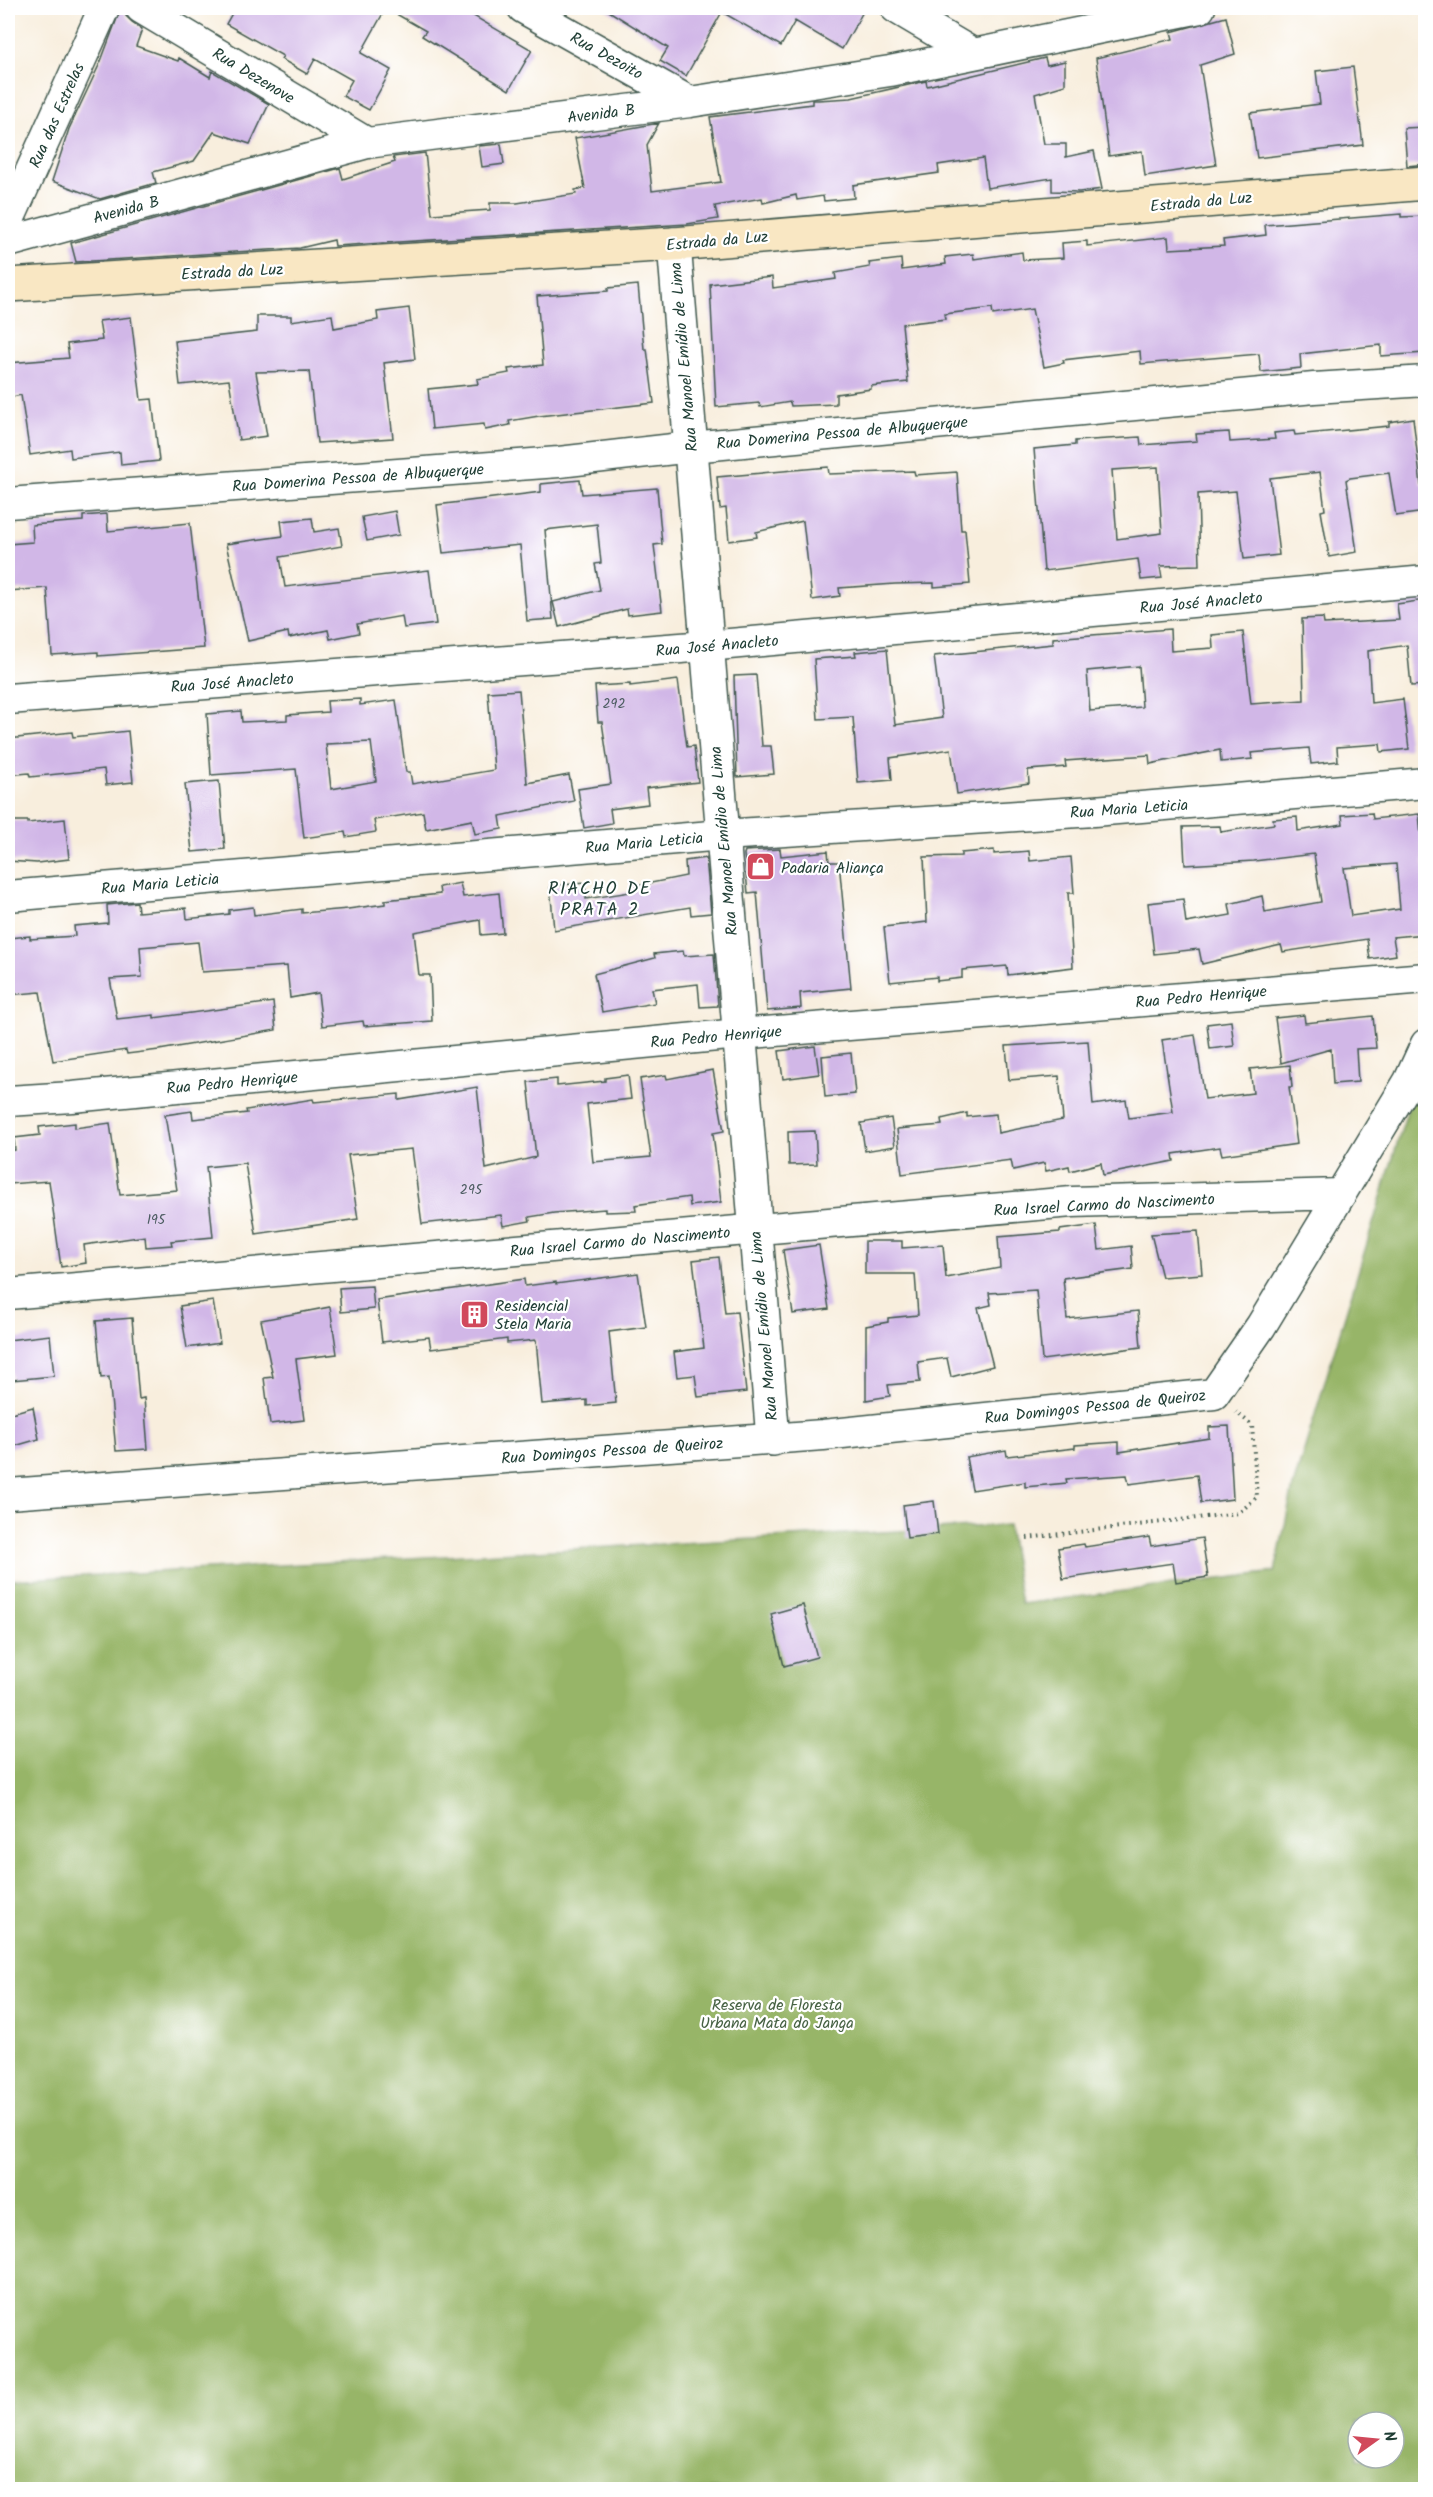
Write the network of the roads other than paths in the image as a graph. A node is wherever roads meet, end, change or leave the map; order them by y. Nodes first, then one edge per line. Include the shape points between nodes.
1 (104, 8) edge
2 (141, 8) edge
3 (523, 8) edge
4 (896, 8) edge
5 (1200, 8) edge
6 (972, 53) junction
7 (690, 102) junction
8 (367, 143) junction
9 (1425, 183) edge
10 (8, 222) edge
11 (8, 242) edge
12 (674, 244) junction
13 (8, 285) edge
14 (1425, 381) edge
15 (691, 447) junction
16 (8, 503) edge
17 (1425, 581) edge
18 (707, 646) junction
19 (8, 699) edge
20 (1425, 783) edge
21 (723, 835) junction
22 (8, 896) edge
23 (1425, 978) edge
24 (739, 1034) junction
25 (1425, 1044) edge
26 (8, 1101) edge
27 (1341, 1194) junction
28 (754, 1228) junction
29 (8, 1294) edge
30 (773, 1439) junction
31 (8, 1494) edge

1 - 10 street, Rua das Estrelas
2 - 8 street, Rua Dezenove
3 - 7 street, Rua Dezoito
4 - 6 street
5 - 6 street, Avenida B
6 - 7 street, Avenida B via 890,71
7 - 8 street, Avenida B
8 - 11 street, Avenida B
9 - 12 main road, Estrada da Luz
12 - 13 main road, Estrada da Luz
12 - 15 street, Rua Manoel Emídio de Lima
14 - 15 street, Rua Domerina Pessoa de Albuquerque
15 - 16 street, Rua Domerina Pessoa de Albuquerque via 560,462
15 - 18 street, Rua Manoel Emídio de Lima
17 - 18 street, Rua José Anacleto
18 - 19 street, Rua José Anacleto
18 - 21 street, Rua Manoel Emídio de Lima
20 - 21 street, Rua Maria Leticia via 1094,811
21 - 22 street, Rua Maria Leticia
21 - 24 street, Rua Manoel Emídio de Lima
23 - 24 street, Rua Pedro Henrique
24 - 26 street, Rua Pedro Henrique
24 - 28 street, Rua Manoel Emídio de Lima
25 - 27 street via 1409,1081
27 - 28 street, Rua Israel Carmo do Nascimento via 1072,1202
27 - 30 street, Rua Domingos Pessoa de Queiroz via 1261,1326 1214,1394
28 - 29 street, Rua Israel Carmo do Nascimento
28 - 30 street, Rua Manoel Emídio de Lima
30 - 31 street, Rua Domingos Pessoa de Queiroz

